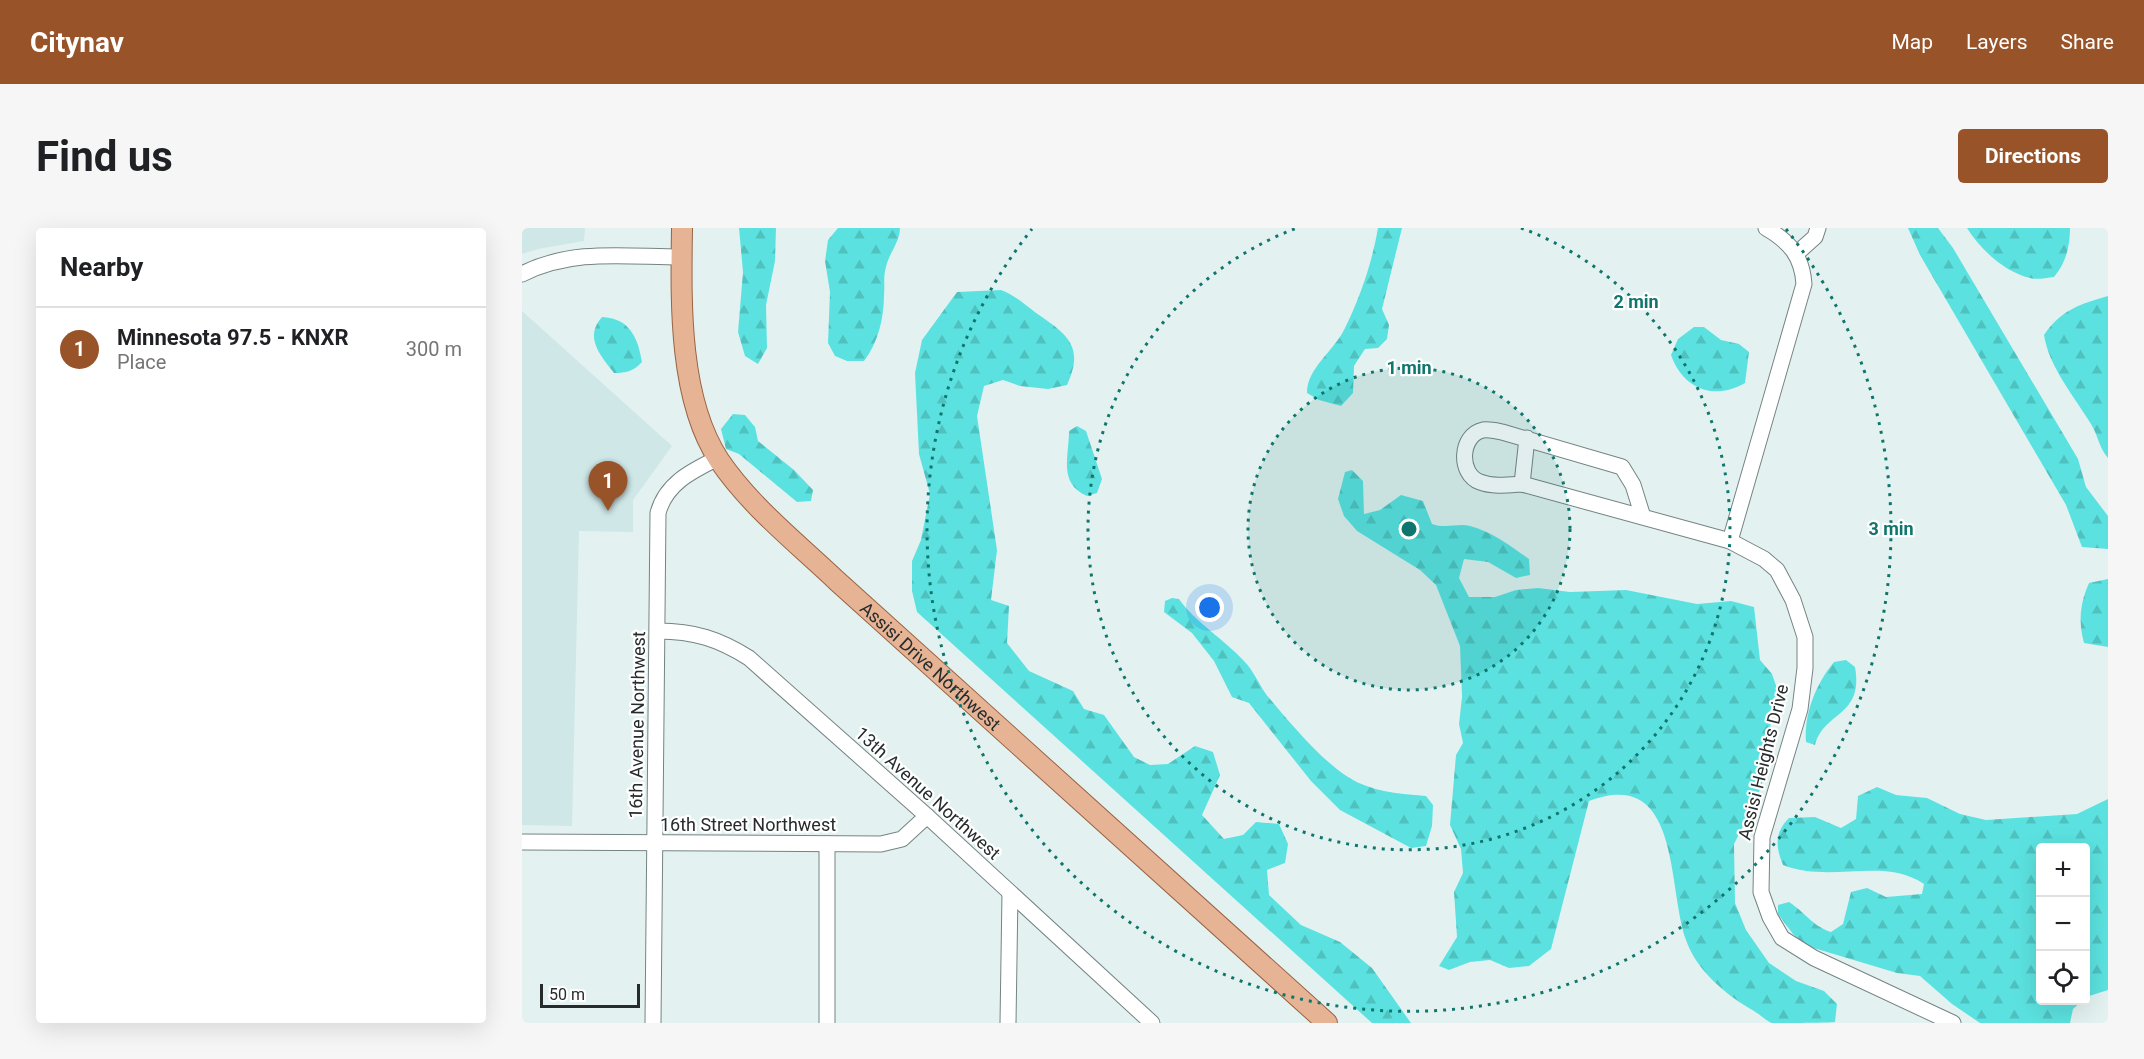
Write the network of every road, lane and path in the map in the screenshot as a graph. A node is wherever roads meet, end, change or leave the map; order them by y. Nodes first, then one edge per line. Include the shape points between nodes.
1 (682, 228) edge
2 (1766, 228) edge
3 (1818, 228) edge
4 (1797, 253) junction
5 (682, 257) junction
6 (522, 274) edge
7 (1527, 438) junction
8 (718, 458) junction
9 (1522, 484) junction
10 (1643, 517) junction
11 (1730, 541) junction
12 (658, 631) junction
13 (927, 816) junction
14 (522, 842) edge
15 (655, 843) junction
16 (827, 844) junction
17 (1010, 893) junction
18 (653, 1023) edge
19 (827, 1023) edge
20 (1008, 1023) edge
21 (1152, 1023) edge
22 (1327, 1023) edge
23 (1953, 1023) edge

1 - 5 main road, Assisi Drive Northwest
2 - 4 street
3 - 4 street via 1815,237
4 - 11 street via 1804,284
5 - 6 street via 572,257
5 - 8 main road, Assisi Drive Northwest via 683,334 690,381
7 - 9 street
7 - 9 street via 1484,430 1473,436 1464,461 1467,471 1478,482 1498,486
7 - 10 street via 1622,467 1633,485
8 - 12 street, 16th Avenue Northwest via 678,481 661,501
8 - 22 main road, Assisi Drive Northwest via 759,508 837,581
9 - 10 street, Assisi Heights Drive
10 - 11 street, Assisi Heights Drive
11 - 23 street, Assisi Heights Drive via 1778,570 1805,637 1800,709 1761,837 1761,892 1770,917 1782,938 1814,958
12 - 13 street, 13th Avenue Northwest via 719,640 749,658
12 - 15 street, 16th Avenue Northwest
13 - 16 street, 16th Street Northwest via 915,830 895,842
13 - 17 street, 13th Avenue Northwest
14 - 15 street, 16th Street Northwest
15 - 16 street, 16th Street Northwest
15 - 18 street, 16th Avenue Northwest
16 - 19 street
17 - 20 street
17 - 21 street, 13th Avenue Northwest

